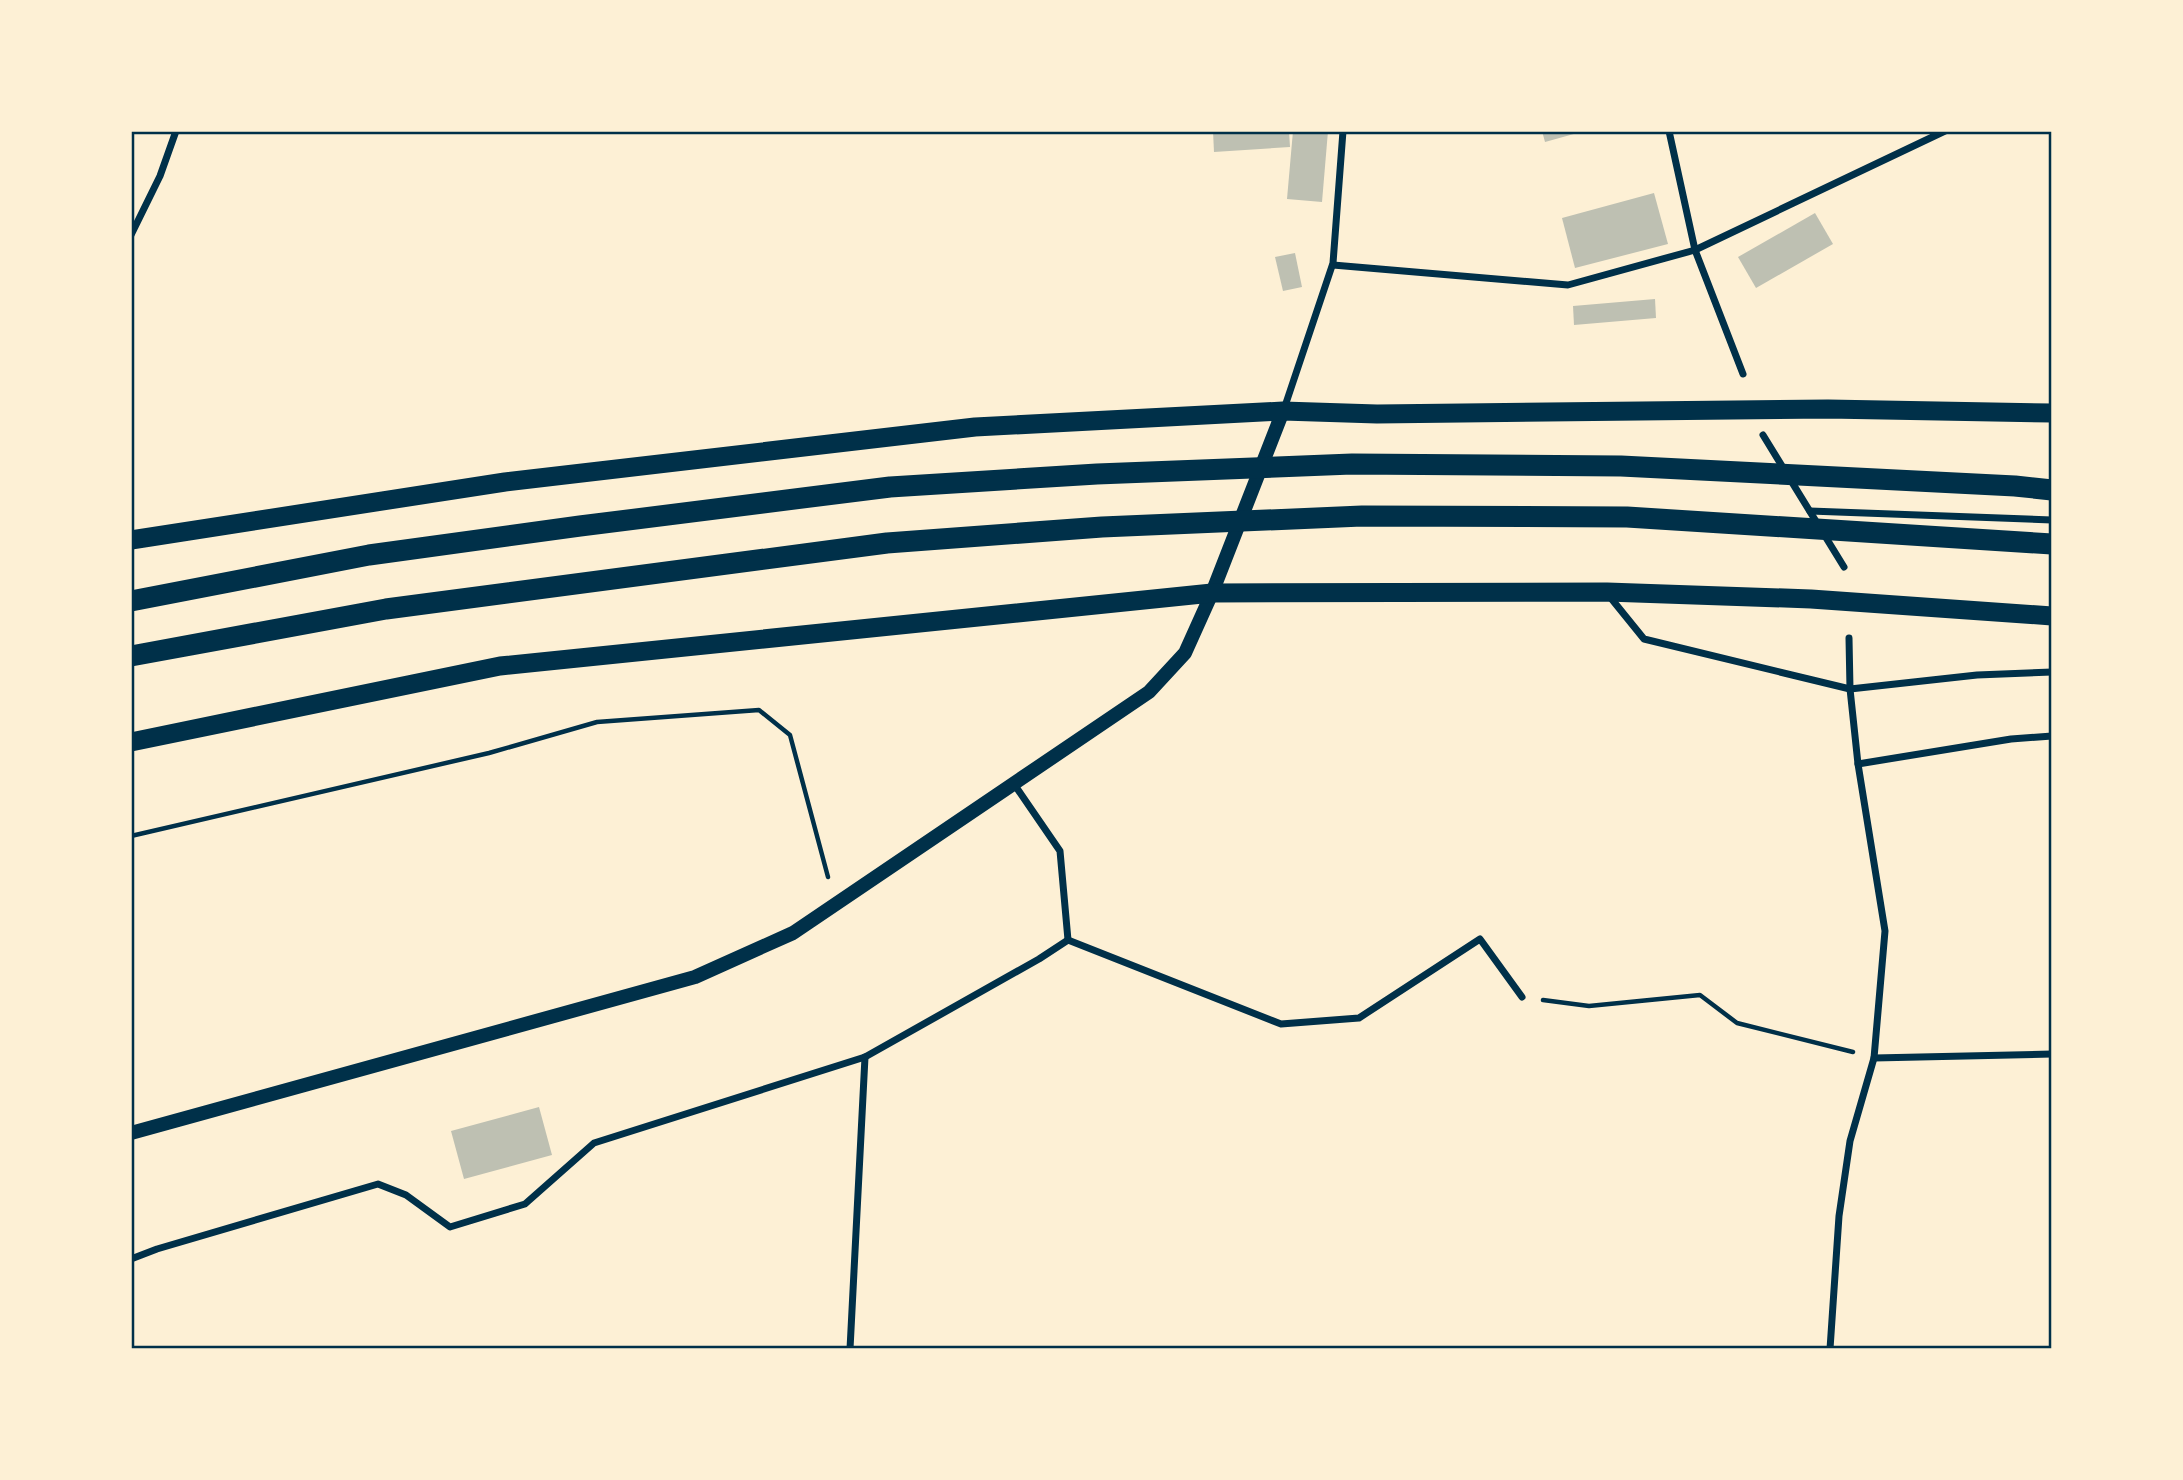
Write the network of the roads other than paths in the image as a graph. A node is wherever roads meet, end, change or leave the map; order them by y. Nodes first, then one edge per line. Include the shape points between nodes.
1 (176, 131) edge
2 (1343, 131) edge
3 (1670, 131) edge
4 (1945, 131) edge
5 (131, 235) edge
6 (1695, 250) junction
7 (1333, 265) junction
8 (1743, 374) dead end
9 (1283, 411) junction
10 (2052, 413) edge
11 (1763, 435) dead end
12 (2052, 490) edge
13 (1810, 511) junction
14 (2052, 520) edge
15 (131, 540) edge
16 (2052, 544) edge
17 (1844, 567) dead end
18 (1607, 592) junction
19 (1212, 593) junction
20 (131, 601) edge
21 (2052, 617) edge
22 (1849, 638) dead end
23 (131, 656) edge
24 (2052, 673) edge
25 (1850, 688) junction
26 (2052, 736) edge
27 (131, 742) edge
28 (1858, 764) junction
29 (1013, 783) junction
30 (1068, 940) junction
31 (1522, 997) road end
32 (2052, 1054) edge
33 (865, 1057) junction
34 (1874, 1058) junction
35 (131, 1133) edge
36 (131, 1259) edge
37 (850, 1349) edge
38 (1830, 1349) edge

1 - 5 street
2 - 7 street
3 - 6 street
4 - 6 street
6 - 7 street via 1568,285
6 - 8 street
7 - 9 street
9 - 10 highway
9 - 15 highway via 975,427 505,481
9 - 19 main road
11 - 13 street
12 - 20 highway via 1621,466 1352,464 1097,474 890,487 580,526 369,555
13 - 14 street
13 - 17 street
16 - 23 highway via 1627,517 1362,516 1102,527 887,543 544,588 386,609
18 - 19 highway
18 - 21 highway via 1811,598
18 - 25 street via 1644,639
19 - 27 highway via 500,666
19 - 29 main road via 1185,653 1149,692
22 - 25 street
24 - 25 street
25 - 28 street
26 - 28 street
28 - 34 street via 1885,931
29 - 30 street via 1060,851
29 - 35 main road via 793,933 695,977
30 - 31 street via 1281,1024 1359,1018 1480,939
30 - 33 street
32 - 34 street
33 - 36 street via 594,1143 525,1204 450,1227 406,1195 378,1184
33 - 37 street
34 - 38 street via 1850,1141 1839,1216

